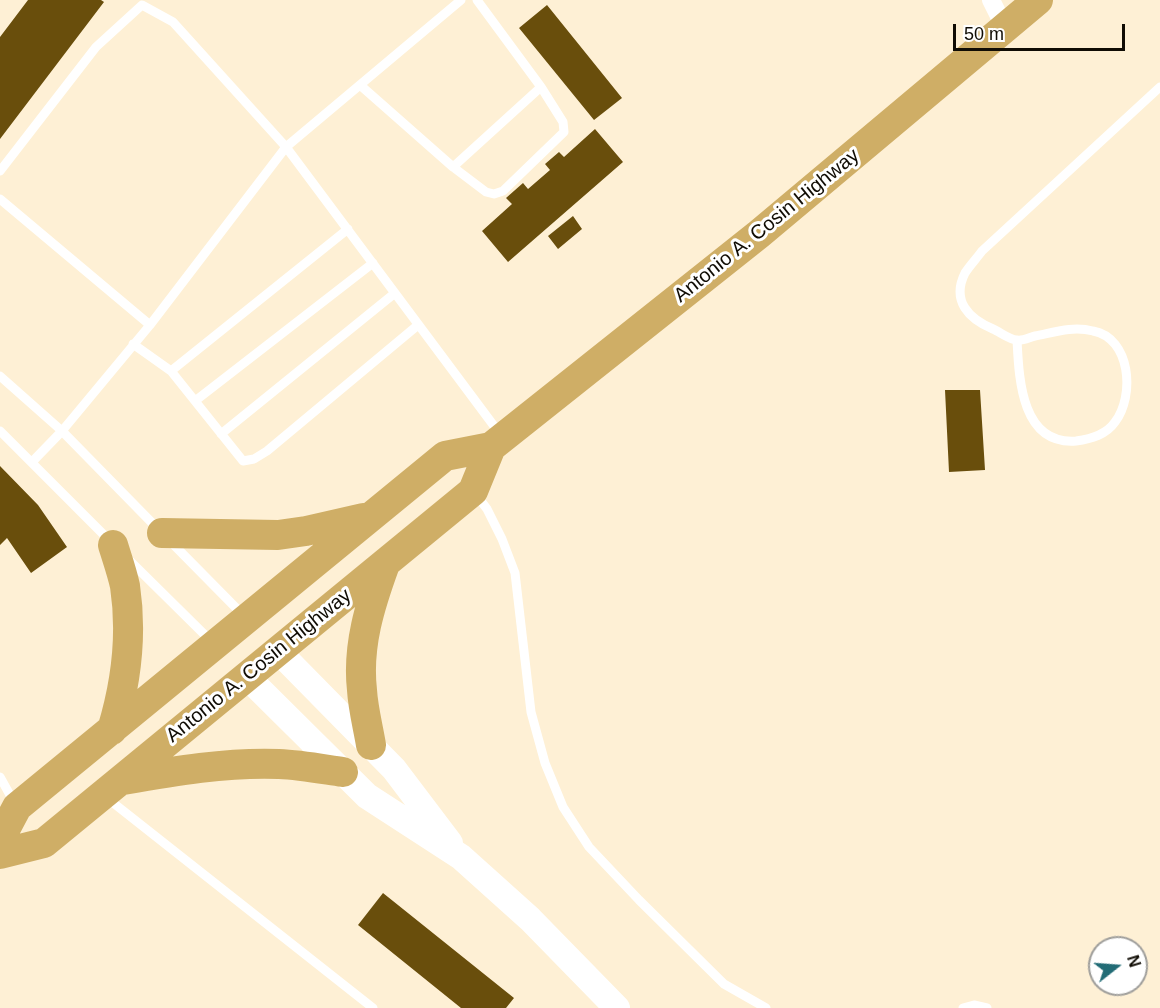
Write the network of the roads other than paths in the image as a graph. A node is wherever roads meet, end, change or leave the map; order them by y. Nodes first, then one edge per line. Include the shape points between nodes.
1 (134, 0) edge
2 (461, 0) edge
3 (477, 0) edge
4 (991, 0) edge
5 (1038, 0) edge
6 (142, 5) junction
7 (1005, 28) junction
8 (360, 85) junction
9 (541, 87) junction
10 (1160, 87) edge
11 (286, 147) junction
12 (453, 167) junction
13 (0, 171) edge
14 (0, 199) edge
15 (348, 229) junction
16 (373, 263) junction
17 (395, 293) junction
18 (418, 325) junction
19 (150, 326) junction
20 (1017, 340) junction
21 (133, 344) junction
22 (171, 371) junction
23 (0, 376) edge
24 (195, 401) junction
25 (0, 431) edge
26 (62, 432) junction
27 (221, 434) junction
28 (497, 443) junction
29 (32, 462) junction
30 (473, 491) junction
31 (372, 516) junction
32 (162, 533) junction
33 (113, 545) junction
34 (385, 564) junction
35 (247, 619) junction
36 (215, 645) junction
37 (278, 651) junction
38 (247, 677) junction
39 (112, 729) junction
40 (370, 745) junction
41 (343, 772) junction
42 (0, 777) edge
43 (111, 788) junction
44 (17, 807) junction
45 (0, 839) edge
46 (0, 854) edge
47 (461, 858) junction
48 (373, 1008) edge
49 (617, 1008) edge
50 (766, 1008) edge
51 (963, 1008) edge
52 (987, 1008) edge

1 - 6 lane
2 - 8 lane
3 - 9 lane
4 - 7 street
5 - 7 highway, Antonio A. Cosin Highway
6 - 11 lane via 173,22
6 - 13 lane via 96,47
7 - 28 highway, Antonio A. Cosin Highway via 759,234
8 - 11 lane
8 - 12 lane
9 - 12 lane
9 - 12 lane via 563,122 564,132 503,191 486,192
10 - 20 lane via 982,251 965,273 961,301 968,314
11 - 15 lane
11 - 19 lane
14 - 19 lane
15 - 16 lane
15 - 22 lane
16 - 17 lane
16 - 24 lane
17 - 18 lane
17 - 27 lane
18 - 27 lane via 254,459 243,461
18 - 28 lane
19 - 21 lane
20 - 20 lane via 1025,404 1040,428 1052,437 1087,440 1104,433 1116,421 1125,397 1126,377 1124,357 1113,340 1095,331 1070,328
21 - 22 lane
21 - 26 lane
22 - 24 lane
23 - 26 lane
24 - 27 lane
25 - 29 lane
26 - 29 lane
26 - 32 lane
28 - 30 highway, Antonio A. Cosin Highway
28 - 31 highway, Antonio A. Cosin Highway via 445,456
29 - 33 lane
30 - 34 highway, Antonio A. Cosin Highway
30 - 50 lane via 502,538 515,573 531,712 545,763 563,807 589,847 673,934 724,984
31 - 32 highway via 278,534
31 - 35 highway, Antonio A. Cosin Highway
32 - 35 lane
33 - 36 lane
33 - 39 highway via 124,585 127,622 121,699
34 - 37 highway, Antonio A. Cosin Highway
34 - 40 highway via 372,597 361,659
35 - 36 highway, Antonio A. Cosin Highway
35 - 37 highway
36 - 38 highway
36 - 39 highway, Antonio A. Cosin Highway
37 - 38 highway, Antonio A. Cosin Highway
37 - 40 main road
38 - 41 main road
38 - 43 highway, Antonio A. Cosin Highway
39 - 44 highway, Antonio A. Cosin Highway
40 - 47 main road via 394,769
41 - 43 highway via 279,764 246,765 189,770
41 - 47 main road via 367,796
42 - 44 lane
43 - 46 highway, Antonio A. Cosin Highway via 44,843
43 - 48 lane
44 - 45 highway, Antonio A. Cosin Highway
47 - 49 main road via 530,919
51 - 52 lane

